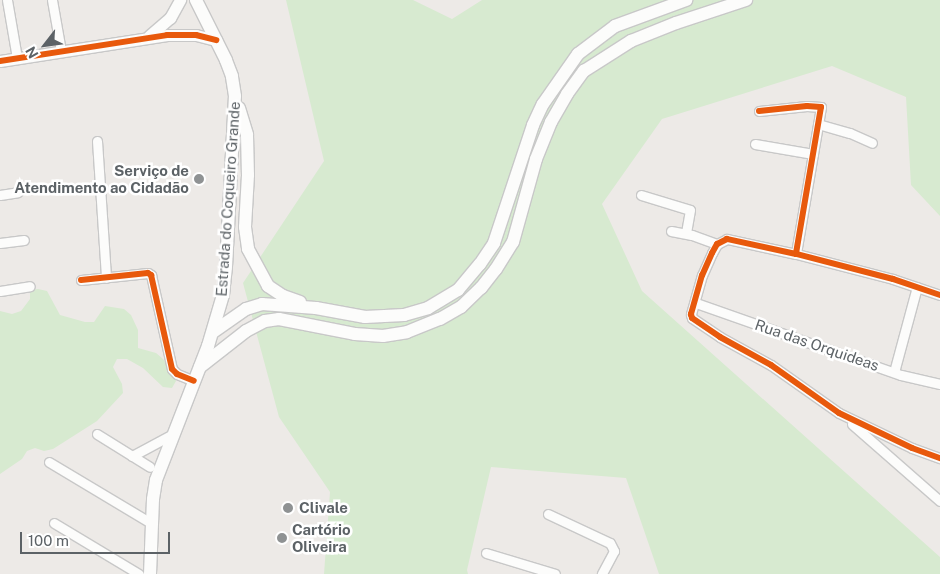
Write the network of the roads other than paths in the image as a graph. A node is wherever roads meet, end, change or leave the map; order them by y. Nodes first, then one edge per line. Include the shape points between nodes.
1 (6, 0) edge
2 (52, 0) edge
3 (180, 0) edge
4 (196, 0) edge
5 (686, 0) edge
6 (746, 0) edge
7 (170, 18) junction
8 (179, 34) junction
9 (148, 37) junction
10 (216, 40) junction
11 (61, 51) junction
12 (17, 58) junction
13 (0, 61) edge
14 (235, 96) junction
15 (759, 111) dead end
16 (818, 124) junction
17 (97, 141) dead end
18 (872, 143) dead end
19 (755, 144) dead end
20 (813, 154) junction
21 (18, 192) dead end
22 (0, 195) edge
23 (641, 195) dead end
24 (671, 231) dead end
25 (686, 234) junction
26 (24, 240) dead end
27 (0, 244) edge
28 (717, 244) junction
29 (796, 254) junction
30 (106, 278) junction
31 (81, 280) dead end
32 (30, 286) dead end
33 (917, 287) junction
34 (0, 291) edge
35 (940, 295) edge
36 (696, 303) junction
37 (316, 308) junction
38 (213, 332) junction
39 (200, 367) junction
40 (894, 372) junction
41 (194, 381) junction
42 (940, 384) edge
43 (839, 413) junction
44 (97, 434) dead end
45 (173, 434) junction
46 (132, 456) junction
47 (940, 458) edge
48 (49, 462) dead end
49 (150, 467) dead end
50 (940, 501) edge
51 (548, 514) dead end
52 (54, 523) dead end
53 (151, 523) junction
54 (486, 553) dead end
55 (139, 574) edge
56 (150, 574) edge
57 (555, 574) edge
58 (602, 574) edge

1 - 12 street
2 - 11 street
3 - 7 street
4 - 10 main road, Estrada do Coqueiro Grande
5 - 37 main road via 615,26 578,54 543,104 533,125 494,243 458,290 428,308 404,315 365,317
6 - 39 main road via 631,41 584,72 551,122 536,159 513,242 496,269 460,308 408,332 383,336 279,319 265,321 246,331
7 - 8 street
7 - 9 street
8 - 9 street
8 - 10 street
9 - 11 street
10 - 14 main road, Estrada do Coqueiro Grande via 232,76
11 - 12 street
12 - 13 street
14 - 37 main road via 247,135 245,226 248,249 268,286 283,296
14 - 38 main road, Estrada do Coqueiro Grande via 226,267 223,295
15 - 16 street via 806,106 820,108
16 - 18 street
16 - 20 street
17 - 30 street
19 - 20 street
20 - 29 street
21 - 22 street
23 - 25 street via 690,210
24 - 25 street
25 - 28 street
26 - 27 street
28 - 29 street via 727,239
28 - 36 street via 702,275
29 - 33 street
30 - 31 street
30 - 41 street via 152,275 172,368 177,374
32 - 34 street
33 - 35 street
33 - 40 street
36 - 40 street, Rua das Orquideas
36 - 43 street via 692,318 771,366
37 - 38 main road via 262,304 246,309
38 - 39 main road, Estrada do Coqueiro Grande
39 - 41 main road, Estrada do Coqueiro Grande
40 - 42 street, Rua das Orquideas
41 - 45 main road, Estrada do Coqueiro Grande
43 - 47 street
43 - 50 street
44 - 46 street
45 - 46 street
45 - 53 main road, Estrada do Coqueiro Grande via 156,480
46 - 49 street
48 - 53 street
51 - 58 street via 610,543 614,551
52 - 55 street
53 - 56 main road, Estrada do Coqueiro Grande
54 - 57 street

